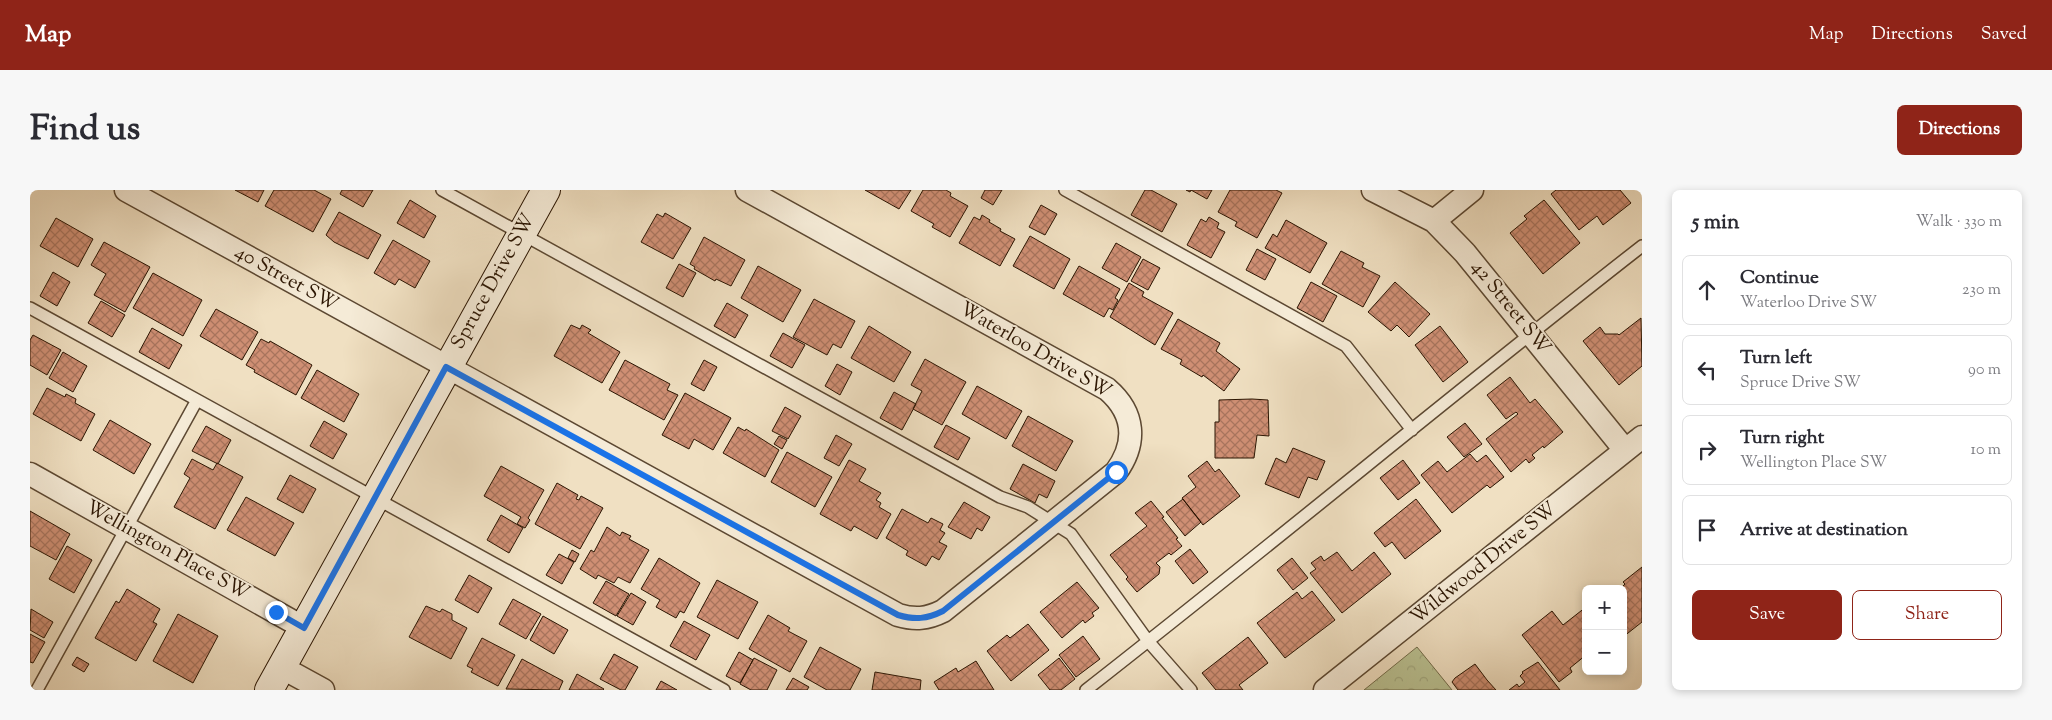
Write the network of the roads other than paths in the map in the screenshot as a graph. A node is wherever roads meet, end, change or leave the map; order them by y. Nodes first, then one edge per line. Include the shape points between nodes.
1 (126, 190) edge
2 (442, 190) edge
3 (546, 190) edge
4 (747, 190) edge
5 (1065, 190) edge
6 (1373, 190) edge
7 (1472, 190) edge
8 (1434, 221) junction
9 (521, 234) junction
10 (1642, 246) edge
11 (30, 308) edge
12 (1530, 333) junction
13 (446, 367) junction
14 (197, 400) junction
15 (1412, 430) junction
16 (1634, 444) edge
17 (30, 474) edge
18 (376, 498) junction
19 (1053, 522) junction
20 (127, 530) junction
21 (304, 628) junction
22 (1148, 641) junction
23 (275, 678) edge
24 (37, 690) edge
25 (323, 690) edge
26 (724, 690) edge
27 (1086, 690) edge
28 (1191, 690) edge
29 (1325, 690) edge

1 - 13 street, 40 Street SW
2 - 9 lane
3 - 9 street, Spruce Drive SW
4 - 19 street, Waterloo Drive SW via 1116,396 1130,428 1123,462 1107,480
5 - 15 lane via 1346,346
6 - 8 street, 42 Street SW
7 - 8 street
8 - 12 street, 42 Street SW via 1465,252
9 - 13 street, Spruce Drive SW
9 - 19 lane via 1000,498 1028,506
10 - 12 lane
11 - 14 lane
12 - 15 lane
12 - 16 street, 42 Street SW
13 - 18 street, Spruce Drive SW
13 - 19 street, Waterloo Drive SW via 898,615 909,618 921,619 943,611
14 - 18 lane
14 - 20 lane
15 - 22 lane
16 - 29 street, Wildwood Drive SW
17 - 20 street, Wellington Place SW
18 - 21 street, Spruce Drive SW
18 - 26 lane
19 - 22 lane via 1071,534
20 - 21 street, Wellington Place SW
20 - 24 lane
21 - 23 street, Spruce Drive SW
22 - 27 lane
22 - 28 lane
23 - 25 street

